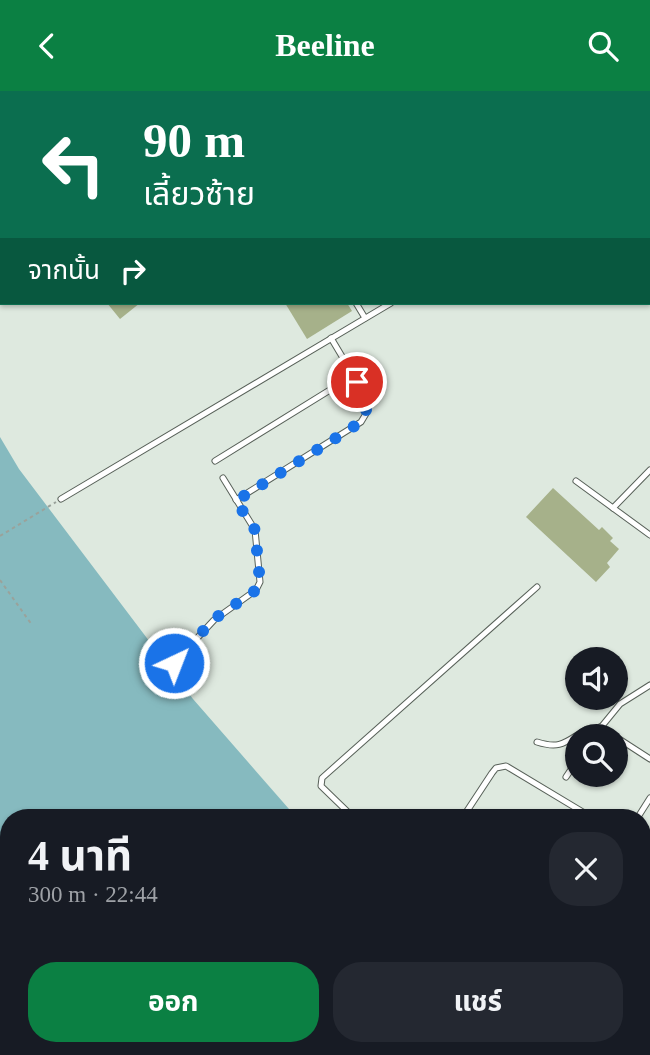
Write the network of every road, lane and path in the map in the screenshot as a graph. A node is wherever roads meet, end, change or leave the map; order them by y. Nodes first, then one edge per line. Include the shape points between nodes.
1 (357, 305) edge
2 (388, 305) edge
3 (365, 319) junction
4 (331, 338) junction
5 (346, 364) junction
6 (215, 461) dead end
7 (650, 470) edge
8 (223, 478) dead end
9 (576, 481) dead end
10 (61, 499) joint
11 (236, 501) junction
12 (613, 508) junction
13 (650, 535) edge
14 (0, 536) edge
15 (0, 580) edge
16 (537, 587) dead end
17 (32, 625) dead end
18 (174, 663) dead end
19 (650, 685) edge
20 (603, 724) edge
21 (537, 742) dead end
22 (565, 743) edge
23 (628, 745) edge
24 (650, 759) edge
25 (345, 809) edge
26 (468, 809) edge
27 (578, 809) edge

1 - 3 lane
2 - 3 lane
3 - 4 lane
4 - 5 lane
4 - 10 lane
5 - 6 lane via 338,385
5 - 11 lane via 368,400 361,422
7 - 12 lane
8 - 11 lane
9 - 12 lane
10 - 14 path
11 - 18 lane via 255,530 260,582 256,590 214,619
12 - 13 lane
15 - 17 path
16 - 25 lane via 322,778 321,786
19 - 20 lane via 620,704
21 - 22 lane via 553,746
23 - 24 lane
26 - 27 lane via 496,768 506,766

